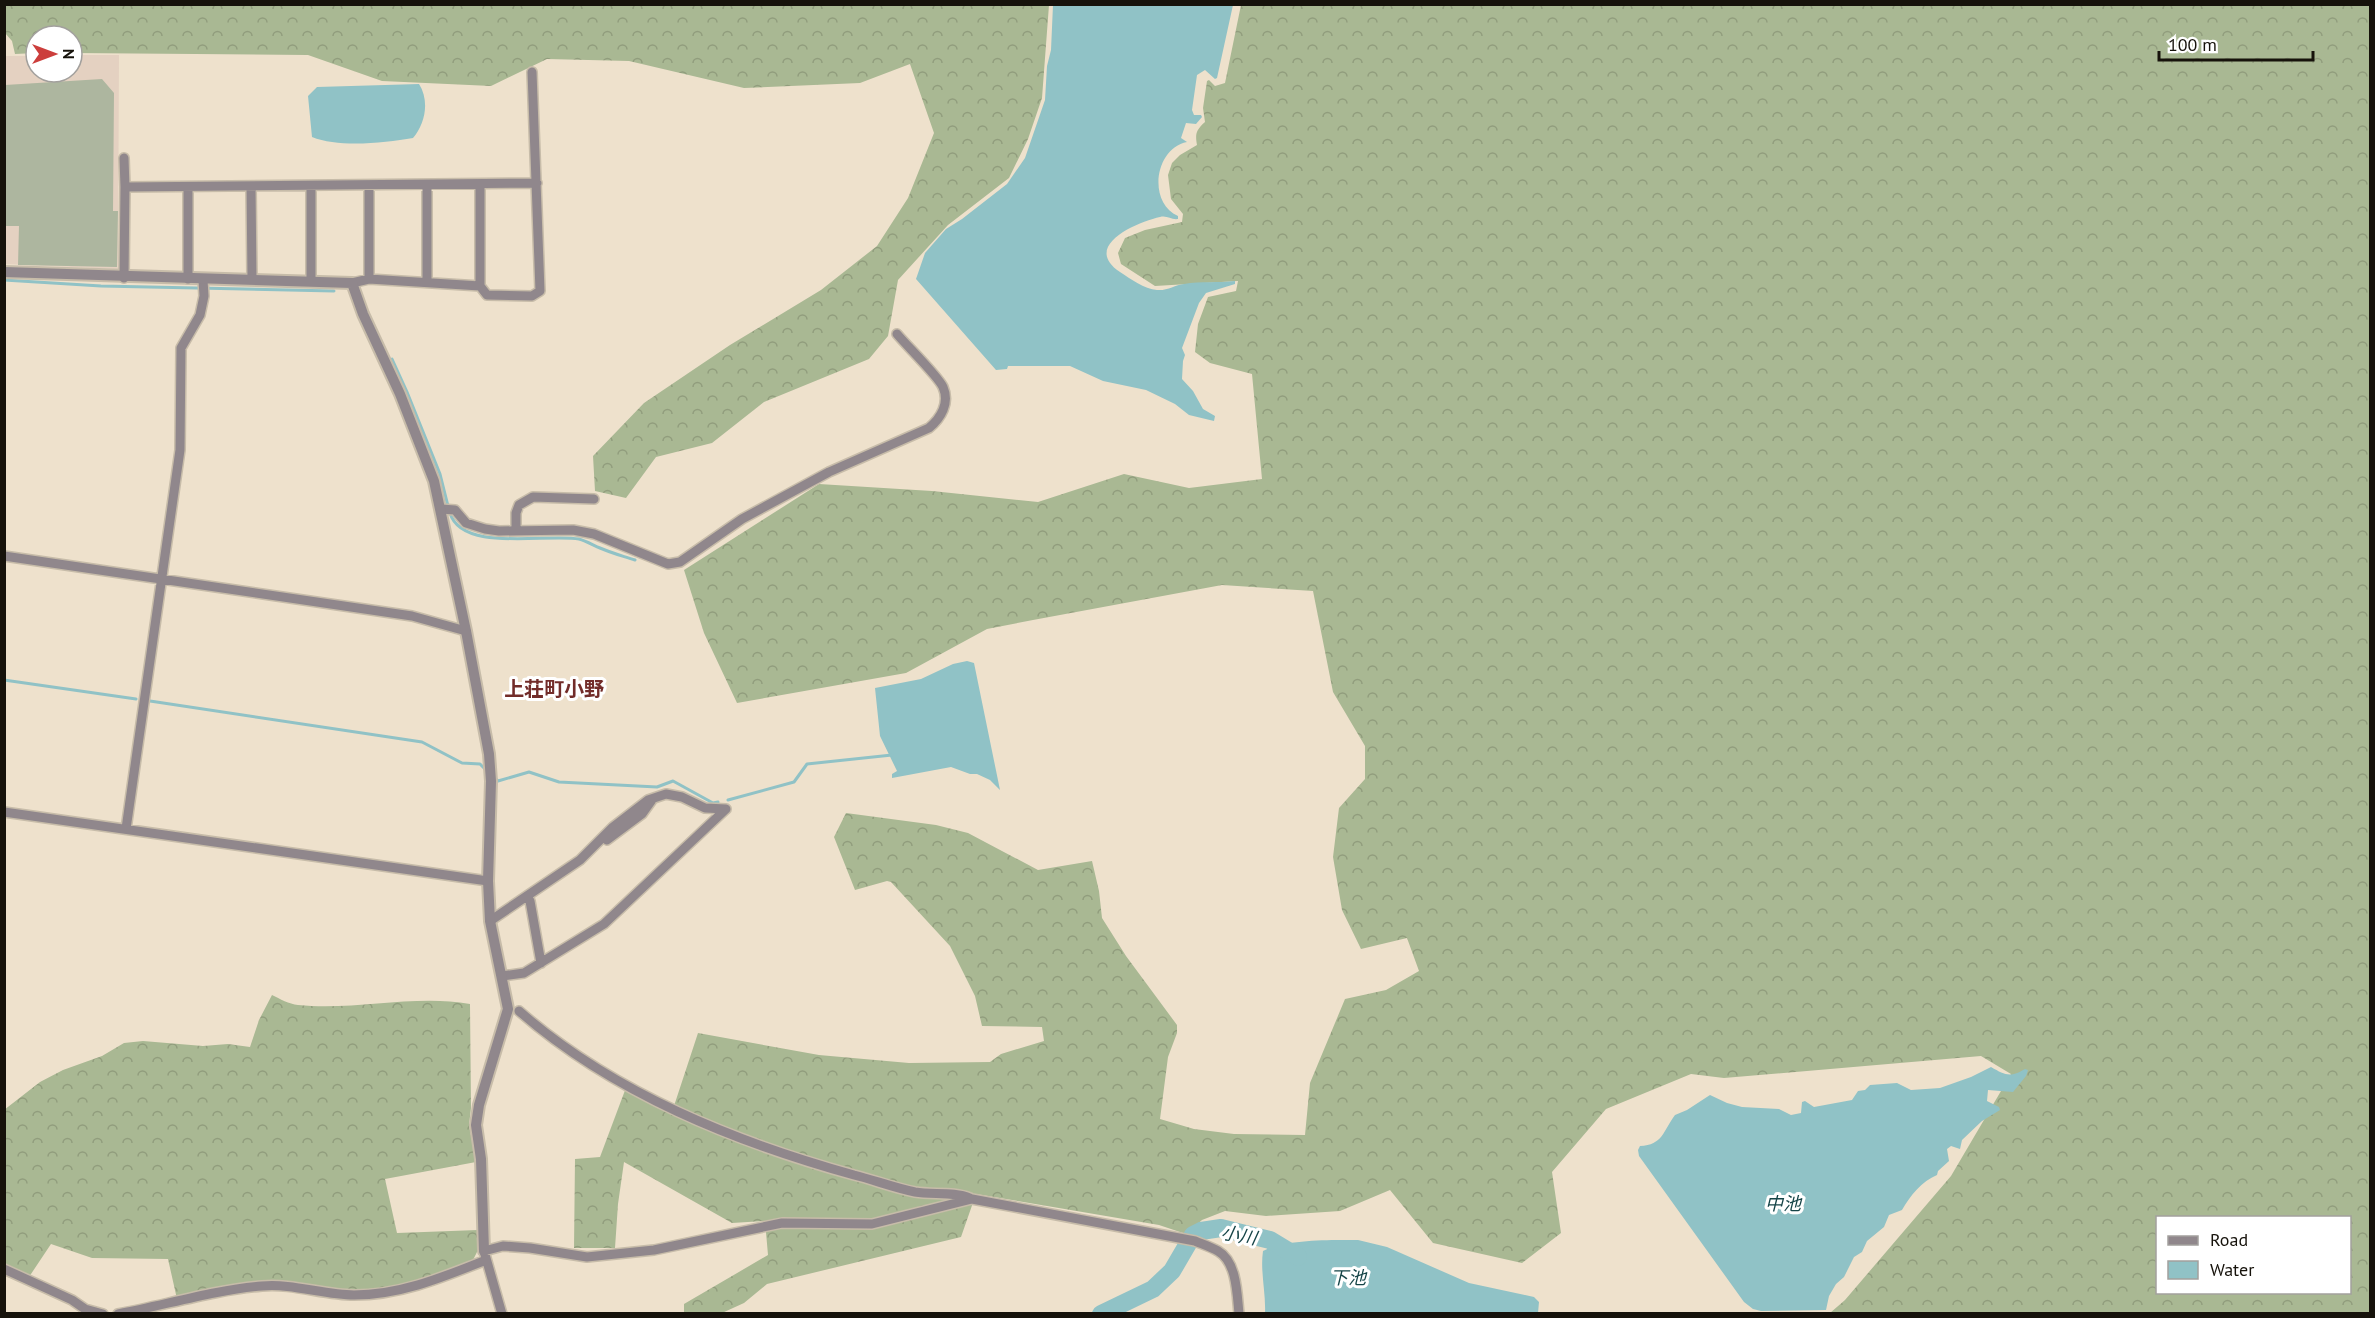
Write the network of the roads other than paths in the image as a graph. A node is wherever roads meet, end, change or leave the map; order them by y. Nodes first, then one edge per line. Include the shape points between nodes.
1 (532, 72) dead end
2 (124, 158) dead end
3 (537, 183) junction
4 (480, 184) junction
5 (427, 185) junction
6 (251, 186) junction
7 (310, 186) junction
8 (369, 186) junction
9 (125, 187) junction
10 (188, 187) junction
11 (4, 272) edge
12 (124, 278) junction
13 (188, 279) junction
14 (252, 279) junction
15 (369, 279) junction
16 (203, 280) junction
17 (311, 281) junction
18 (427, 282) junction
19 (352, 283) junction
20 (480, 286) junction
21 (897, 334) dead end
22 (594, 499) dead end
23 (441, 509) junction
24 (516, 531) junction
25 (4, 556) edge
26 (162, 578) junction
27 (466, 631) junction
28 (653, 798) junction
29 (4, 812) edge
30 (126, 829) junction
31 (488, 881) junction
32 (530, 901) junction
33 (495, 918) junction
34 (541, 963) junction
35 (502, 976) junction
36 (519, 1011) dead end
37 (972, 1200) junction
38 (485, 1256) junction
39 (4, 1269) edge
40 (84, 1311) edge
41 (103, 1314) edge
42 (118, 1314) edge
43 (502, 1314) edge
44 (1239, 1314) edge

1 - 3 street
2 - 9 street
3 - 4 street
3 - 20 street via 540,291 532,296 487,295
4 - 5 street
4 - 20 street
5 - 8 street
5 - 18 street
6 - 7 street
6 - 10 street
6 - 14 street
7 - 8 street
7 - 17 street
8 - 15 street
9 - 10 street
9 - 12 street
10 - 13 street
11 - 12 street
12 - 13 street
13 - 16 street
14 - 16 street
14 - 17 street
15 - 18 street
15 - 19 street
16 - 26 street via 200,315 181,348 180,450
17 - 19 street
18 - 20 street
19 - 23 street via 400,394
21 - 24 street via 943,387 944,409 936,422 829,472 742,519 680,562 668,564 594,534 573,530
22 - 24 street via 533,497 519,505
23 - 24 street via 455,510 466,523 485,529
23 - 27 street
25 - 26 street
26 - 27 street via 412,616
26 - 30 street
27 - 31 street via 489,754
28 - 32 street via 642,814
28 - 33 street via 613,827 580,860
28 - 34 street via 666,794 682,796 705,808 726,809 604,924
29 - 30 street
30 - 31 street
31 - 33 street
32 - 33 street via 513,913
32 - 34 street
33 - 35 street
34 - 35 street via 524,973
35 - 38 street via 508,1009 476,1125
36 - 37 street via 574,1054 650,1098 714,1127 788,1157 916,1192
37 - 38 street via 872,1224 782,1223 642,1251 587,1257 503,1246
37 - 44 street via 1203,1244 1227,1258
38 - 42 street via 437,1280 383,1293 353,1295 265,1286
38 - 43 street
39 - 40 street via 72,1300
40 - 41 street

